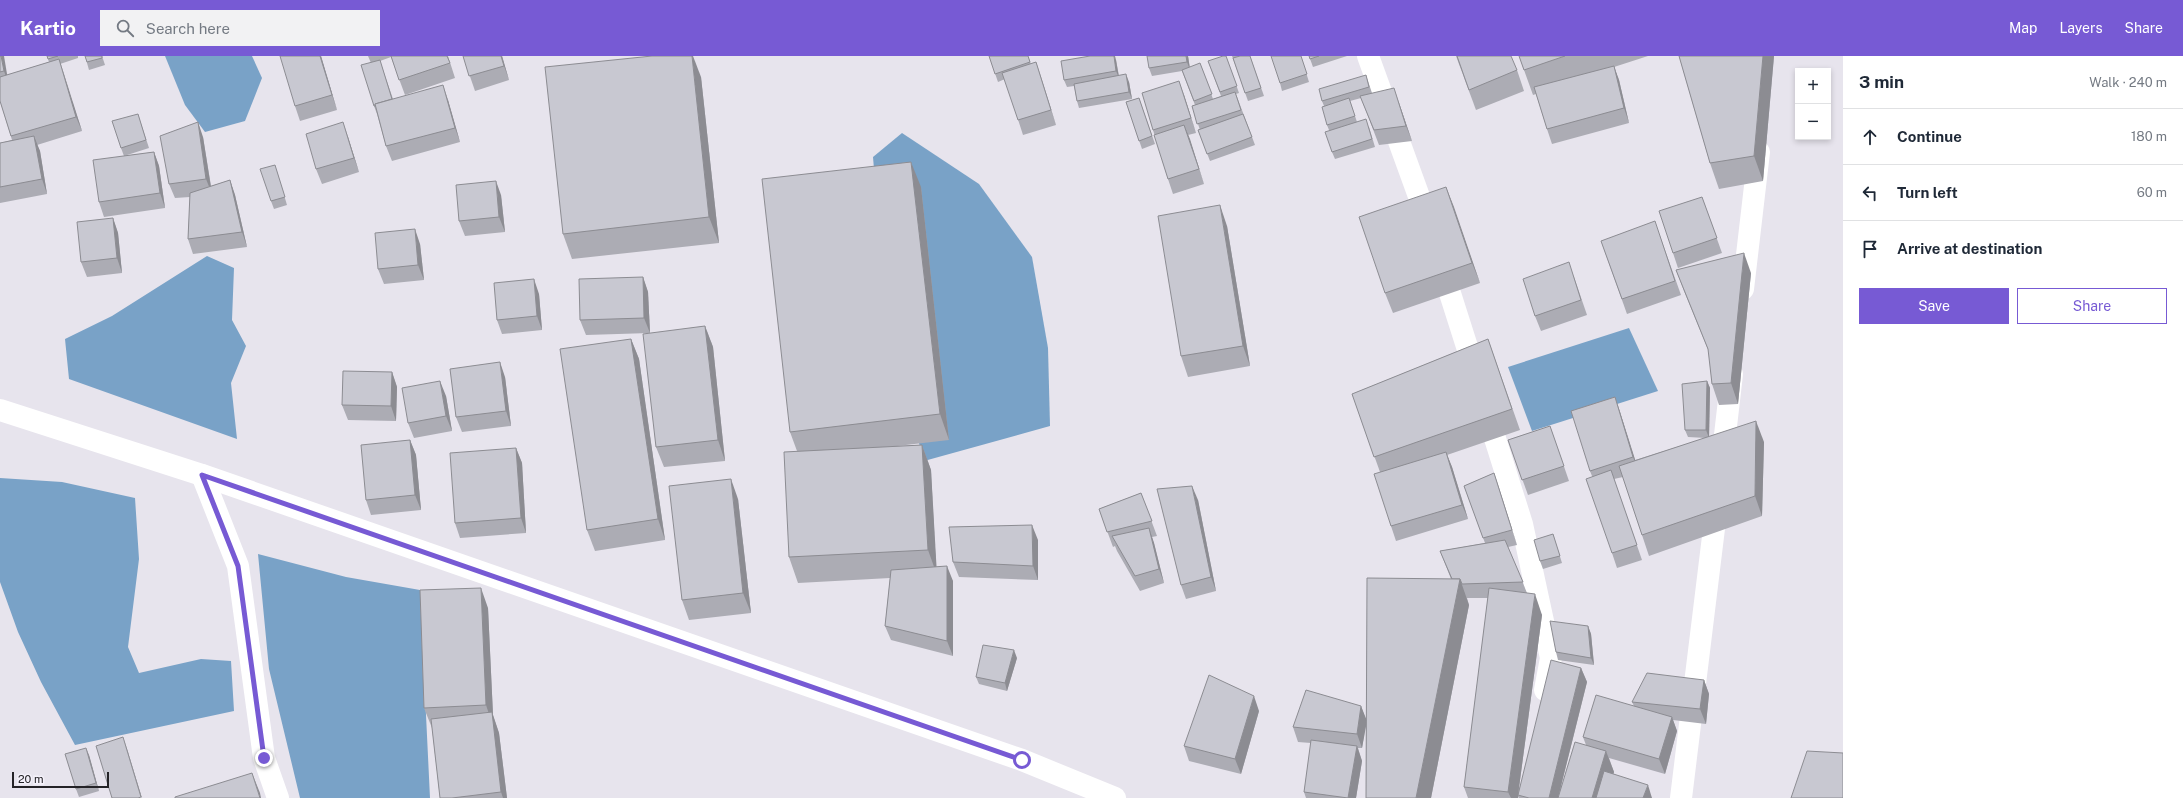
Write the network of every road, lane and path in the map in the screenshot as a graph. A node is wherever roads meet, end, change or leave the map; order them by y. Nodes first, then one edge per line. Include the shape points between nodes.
1 (1368, 56) edge
2 (1762, 132) dead end
3 (1741, 306) edge
4 (1735, 353) edge
5 (0, 410) edge
6 (202, 475) junction
7 (1541, 712) edge
8 (278, 798) edge
9 (1115, 798) edge
10 (1681, 798) edge

1 - 7 street via 1422,203 1522,524 1551,658
2 - 3 street
4 - 10 street
5 - 6 street
6 - 8 street via 238,566 264,758
6 - 9 street via 1022,760

